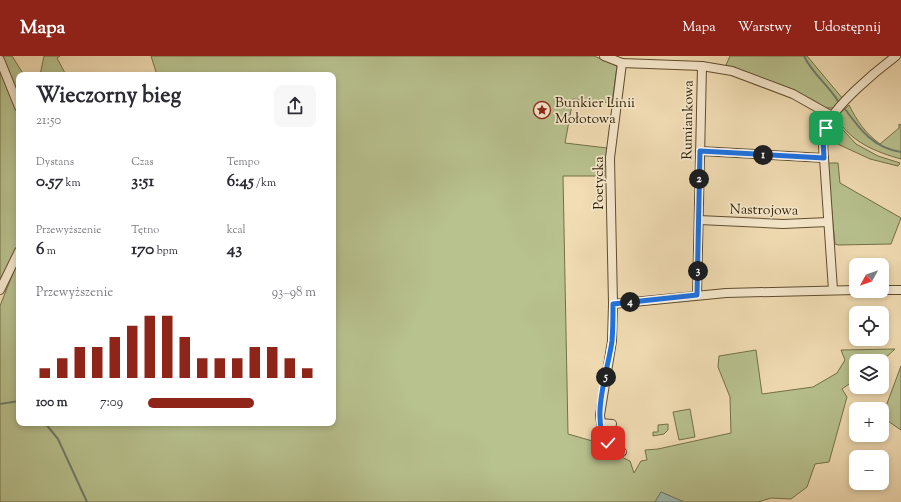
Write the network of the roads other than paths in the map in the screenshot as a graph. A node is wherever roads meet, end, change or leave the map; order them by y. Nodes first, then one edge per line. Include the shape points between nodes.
1 (604, 56) edge
2 (896, 56) edge
3 (0, 60) edge
4 (622, 63) junction
5 (702, 66) junction
6 (16, 100) edge
7 (832, 116) junction
8 (700, 151) junction
9 (824, 158) junction
10 (699, 220) junction
11 (828, 222) junction
12 (16, 257) edge
13 (0, 290) edge
14 (833, 290) junction
15 (849, 290) edge
16 (889, 290) edge
17 (901, 290) edge
18 (697, 295) junction
19 (613, 304) junction
20 (601, 423) junction
21 (612, 424) dead end
22 (622, 452) dead end

1 - 4 street
2 - 7 street
3 - 6 street
4 - 5 street
4 - 19 street, Poetycka via 610,158
5 - 7 street via 732,71 765,82 799,96
5 - 8 street, Rumiankowa
7 - 9 street via 823,140
8 - 9 street
8 - 10 street, Rumiankowa
9 - 11 street
10 - 11 street, Nastrojowa via 783,224
10 - 18 street, Rumiankowa
11 - 14 street
12 - 13 street
14 - 15 street
14 - 18 street
16 - 17 street
18 - 19 street
19 - 20 street, Poetycka via 612,341 600,404
20 - 21 street
20 - 22 street, Poetycka via 605,441

